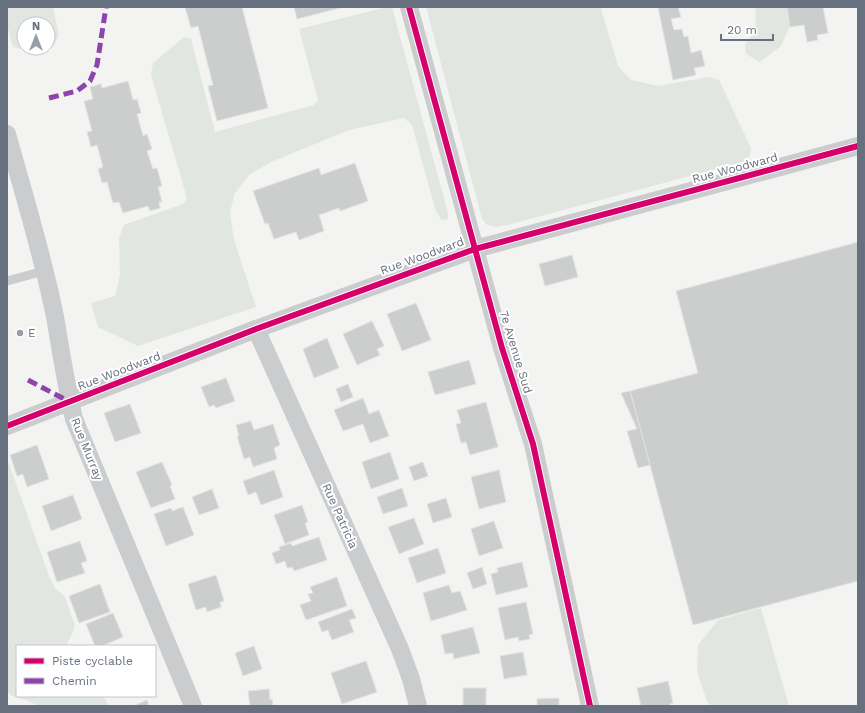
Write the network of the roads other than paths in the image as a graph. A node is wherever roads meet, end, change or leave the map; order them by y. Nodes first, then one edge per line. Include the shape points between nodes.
1 (409, 7) edge
2 (7, 134) edge
3 (858, 146) edge
4 (475, 249) junction
5 (44, 271) junction
6 (7, 281) edge
7 (256, 329) junction
8 (70, 402) junction
9 (7, 426) edge
10 (193, 706) edge
11 (418, 706) edge
12 (590, 706) edge

1 - 4 street, 7e Avenue Sud
2 - 5 street, Rue Murray
3 - 4 street, Rue Woodward
4 - 7 street, Rue Woodward
4 - 12 street, 7e Avenue Sud via 502,348 533,444
5 - 6 lane
5 - 8 street, Rue Murray
7 - 8 street, Rue Woodward
7 - 11 street, Rue Patricia via 400,649
8 - 9 street, Rue Woodward
8 - 10 street, Rue Murray via 76,424

